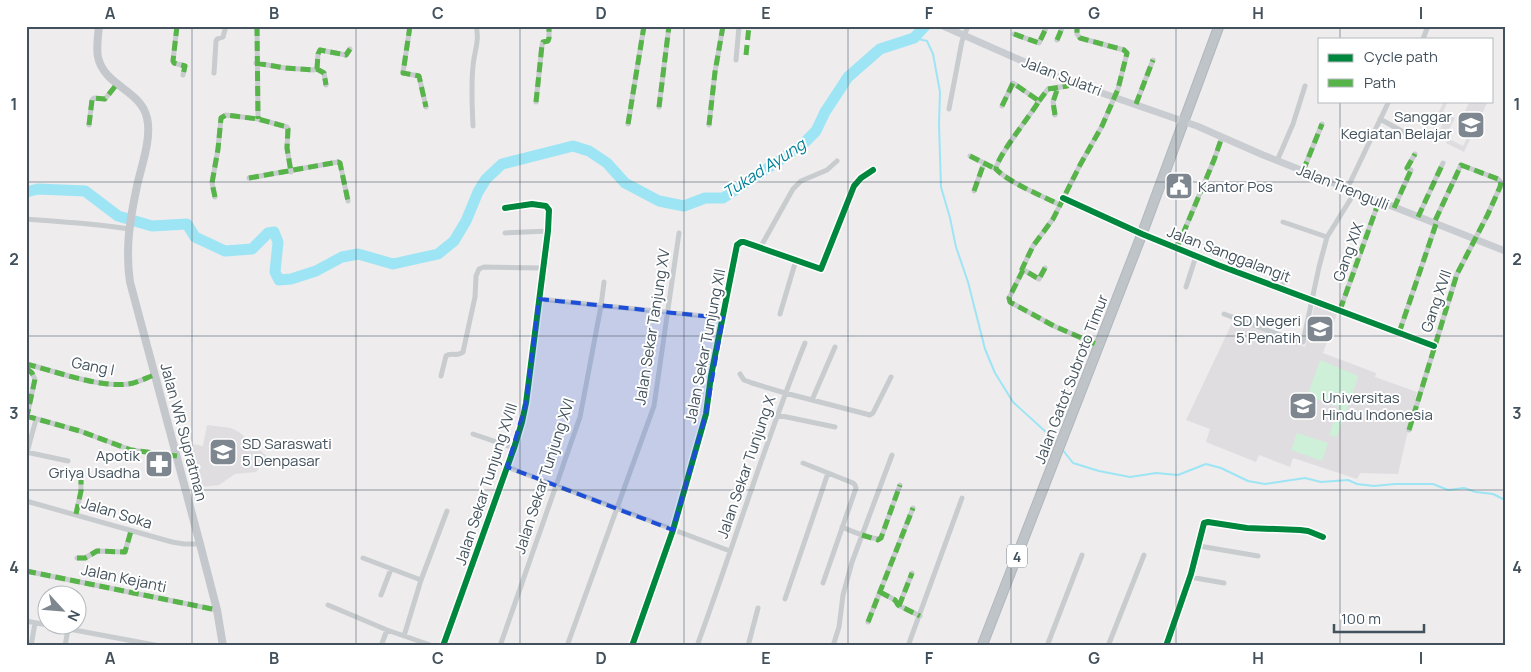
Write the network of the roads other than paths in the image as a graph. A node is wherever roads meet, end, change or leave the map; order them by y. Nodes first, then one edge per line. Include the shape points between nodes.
1 (99, 26) edge
2 (177, 26) edge
3 (226, 26) edge
4 (257, 26) edge
5 (410, 26) edge
6 (476, 26) edge
7 (549, 26) edge
8 (644, 26) edge
9 (669, 26) edge
10 (723, 26) edge
11 (739, 26) edge
12 (943, 26) edge
13 (968, 26) edge
14 (1047, 26) edge
15 (1063, 26) edge
16 (1077, 26) edge
17 (1219, 26) edge
18 (1428, 26) edge
19 (1014, 34) dead end
20 (964, 35) junction
21 (1423, 38) edge
22 (1056, 40) dead end
23 (350, 49) dead end
24 (736, 60) dead end
25 (1153, 60) dead end
26 (256, 64) junction
27 (317, 69) junction
28 (214, 73) dead end
29 (183, 75) dead end
30 (1070, 82) junction
31 (117, 84) junction
32 (326, 85) dead end
33 (1305, 86) dead end
34 (1058, 87) junction
35 (1115, 96) junction
36 (1040, 101) junction
37 (536, 102) dead end
38 (1388, 102) edge
39 (1136, 104) junction
40 (1002, 106) dead end
41 (426, 107) dead end
42 (659, 107) dead end
43 (949, 109) dead end
44 (1055, 115) dead end
45 (258, 119) junction
46 (1380, 119) junction
47 (1183, 121) junction
48 (89, 124) dead end
49 (628, 124) dead end
50 (1322, 124) dead end
51 (710, 125) dead end
52 (473, 126) dead end
53 (1407, 134) dead end
54 (1222, 138) junction
55 (1414, 154) dead end
56 (970, 156) dead end
57 (837, 160) dead end
58 (1277, 161) junction
59 (984, 163) junction
60 (1444, 163) dead end
61 (996, 169) junction
62 (873, 170) dead end
63 (1303, 171) junction
64 (291, 172) junction
65 (248, 178) dead end
66 (1347, 189) junction
67 (974, 191) dead end
68 (1355, 192) junction
69 (215, 197) dead end
70 (1063, 198) junction
71 (348, 201) dead end
72 (1379, 201) junction
73 (1060, 205) junction
74 (505, 208) dead end
75 (1394, 208) junction
76 (1418, 217) junction
77 (26, 219) edge
78 (1283, 222) dead end
79 (1435, 224) junction
80 (129, 227) junction
81 (548, 231) junction
82 (505, 232) dead end
83 (679, 233) dead end
84 (1140, 233) junction
85 (1328, 237) junction
86 (1474, 240) junction
87 (760, 248) junction
88 (1176, 248) junction
89 (1505, 251) edge
90 (1196, 256) junction
91 (796, 260) junction
92 (542, 268) junction
93 (1045, 268) dead end
94 (1023, 270) junction
95 (1288, 272) dead end
96 (604, 282) dead end
97 (1186, 287) dead end
98 (1281, 288) junction
99 (539, 298) junction
100 (1312, 299) junction
101 (601, 306) junction
102 (1340, 310) junction
103 (668, 312) junction
104 (780, 314) dead end
105 (1224, 314) dead end
106 (723, 318) junction
107 (1399, 333) junction
108 (805, 343) dead end
109 (1098, 345) junction
110 (1434, 346) junction
111 (834, 347) dead end
112 (26, 366) edge
113 (740, 374) dead end
114 (154, 375) junction
115 (441, 376) dead end
116 (891, 376) dead end
117 (26, 389) edge
118 (33, 390) junction
119 (784, 393) junction
120 (812, 400) junction
121 (777, 415) junction
122 (27, 416) edge
123 (35, 423) dead end
124 (834, 427) dead end
125 (1409, 430) dead end
126 (473, 434) dead end
127 (514, 448) junction
128 (27, 453) edge
129 (892, 455) dead end
130 (177, 456) junction
131 (68, 461) dead end
132 (804, 463) dead end
133 (507, 467) junction
134 (828, 473) junction
135 (81, 479) dead end
136 (556, 485) junction
137 (900, 485) dead end
138 (962, 498) dead end
139 (26, 501) edge
140 (913, 508) dead end
141 (618, 509) junction
142 (448, 511) dead end
143 (76, 514) junction
144 (842, 527) junction
145 (673, 530) junction
146 (131, 531) junction
147 (862, 535) junction
148 (1322, 537) dead end
149 (200, 544) junction
150 (1199, 546) junction
151 (730, 551) junction
152 (1082, 555) dead end
153 (1144, 555) dead end
154 (1258, 556) dead end
155 (77, 558) dead end
156 (363, 558) dead end
157 (391, 568) junction
158 (26, 571) edge
159 (912, 573) dead end
160 (1190, 577) junction
161 (421, 580) junction
162 (1224, 583) dead end
163 (823, 584) dead end
164 (880, 592) junction
165 (381, 595) dead end
166 (785, 599) dead end
167 (328, 605) dead end
168 (900, 606) junction
169 (758, 608) dead end
170 (217, 610) junction
171 (920, 616) junction
172 (26, 621) edge
173 (868, 622) dead end
174 (36, 623) joint
175 (387, 630) junction
176 (88, 633) edge
177 (404, 636) junction
178 (32, 646) edge
179 (160, 646) edge
180 (223, 646) edge
181 (381, 646) edge
182 (432, 646) edge
183 (443, 646) edge
184 (500, 646) edge
185 (567, 646) edge
186 (632, 646) edge
187 (697, 646) edge
188 (748, 646) edge
189 (833, 646) edge
190 (908, 646) edge
191 (982, 646) edge
192 (1047, 646) edge
193 (1108, 646) edge
194 (1166, 646) edge

1 - 31 main road, Jalan WR Supratman via 98,59
2 - 29 street via 174,63 185,66
3 - 28 street via 223,37 216,41
4 - 26 street
5 - 41 street via 403,73 418,76
6 - 52 street via 478,43 472,76
7 - 37 street via 548,41 542,45
8 - 49 street
9 - 42 street
10 - 51 street
11 - 24 street
12 - 20 main road, Jalan Sulatri
13 - 20 street
14 - 19 street via 1039,43
15 - 22 street
16 - 35 street via 1080,38 1126,52
17 - 47 highway, 4
18 - 21 street
20 - 30 main road, Jalan Sulatri
20 - 43 street
23 - 27 street via 346,55 320,50
25 - 39 street
26 - 27 street
26 - 45 street
27 - 32 street via 324,73
30 - 34 street via 1067,86
30 - 35 main road, Jalan Sulatri
31 - 48 street via 105,100 92,100
31 - 80 main road, Jalan WR Supratman via 141,104 148,123
33 - 58 street
34 - 36 street via 1048,89
34 - 44 street via 1053,102
35 - 39 main road, Jalan Sulatri
35 - 70 street
36 - 40 street via 1014,83
36 - 61 street
38 - 46 street
39 - 47 main road, Jalan Sulatri
45 - 64 street via 288,128
45 - 69 street via 226,115 221,118 212,185
46 - 53 street
46 - 66 street
47 - 54 main road, Jalan Trengulli
47 - 84 highway, Jalan Gatot Subroto Timur / 4
50 - 63 street
54 - 58 main road, Jalan Trengulli
54 - 88 street
55 - 75 street via 1407,168 1411,170
56 - 59 street
57 - 87 street via 827,170 801,181 793,189
58 - 63 main road, Jalan Trengulli
59 - 61 street
59 - 67 street
60 - 76 street
61 - 73 street
62 - 91 street, Jalan Sekar Tunjung XII via 854,186 821,269
63 - 66 main road, Jalan Trengulli
64 - 65 street
64 - 71 street via 338,162
66 - 68 main road, Jalan Trengulli
68 - 72 main road, Jalan Trengulli
68 - 85 street
70 - 73 street
70 - 84 street, Jalan Sanggalangit
72 - 75 main road, Jalan Trengulli
72 - 102 street, Gang XIX
73 - 94 street via 1033,246
74 - 81 street, Jalan Sekar Tunjung XVIII via 532,204 548,208
75 - 76 main road, Jalan Trengulli
76 - 79 main road, Jalan Trengulli
77 - 80 street
78 - 85 street
79 - 86 main road, Jalan Trengulli
79 - 86 street, Gang XVII via 1461,165 1490,176 1501,182 1500,187
79 - 107 street
80 - 114 main road, Jalan WR Supratman via 130,282
81 - 82 street
81 - 92 street, Jalan Sekar Tunjung XVIII
83 - 103 street, Jalan Sekar Tanjung XV
84 - 88 street, Jalan Sanggalangit
84 - 109 highway, Jalan Gatot Subroto Timur / 4
85 - 100 street
86 - 89 main road, Jalan Trengulli
86 - 110 street, Gang XVII via 1457,274
87 - 91 street, Jalan Sekar Tunjung XII
87 - 106 street, Jalan Sekar Tunjung XII via 741,242 737,245
88 - 90 street, Jalan Sanggalangit
90 - 97 street
90 - 98 street, Jalan Sanggalangit
91 - 104 street
92 - 99 street, Jalan Sekar Tunjung XVIII
92 - 115 street via 480,269 476,276 475,297 463,352 446,356
93 - 94 street via 1039,279
94 - 109 street via 1009,300 1046,322
95 - 98 street
96 - 101 street, Jalan Sekar Tunjung XVI
98 - 100 street, Jalan Sanggalangit
99 - 101 street
99 - 127 street, Jalan Sekar Tunjung XVIII via 526,403
100 - 102 street, Jalan Sanggalangit
100 - 105 street via 1303,342
101 - 103 street
101 - 136 street, Jalan Sekar Tunjung XVI via 582,409
102 - 107 street, Jalan Sanggalangit
103 - 106 street
103 - 141 street, Jalan Sekar Tanjung XV via 654,406
106 - 145 street, Jalan Sekar Tunjung XII via 706,414
107 - 110 street, Jalan Sanggalangit
108 - 119 street
109 - 191 highway, Jalan Gatot Subroto Timur / 4
110 - 125 street, Gang XVII
111 - 120 street
112 - 114 street, Gang I via 113,384 129,384
112 - 118 street via 35,379
113 - 119 street via 748,382
114 - 130 main road, Jalan WR Supratman
116 - 120 street, Jalan Sekar Tunjung X via 870,415
117 - 118 street
118 - 122 street
119 - 120 street, Jalan Sekar Tunjung X
119 - 121 street, Jalan Sekar Tunjung X
121 - 124 street
121 - 151 street, Jalan Sekar Tunjung X
122 - 130 street via 131,450
123 - 128 street
126 - 127 street, Jalan Sekar Tunjung XVIII
127 - 133 street, Jalan Sekar Tunjung XVIII
128 - 131 street
129 - 147 street
130 - 149 main road, Jalan WR Supratman
132 - 134 street
133 - 136 street
133 - 183 street, Jalan Sekar Tunjung XVIII
134 - 144 street via 856,488
134 - 166 street
135 - 143 street
136 - 141 street
136 - 184 street, Jalan Sekar Tunjung XVI
137 - 147 street via 881,538
138 - 171 street
139 - 143 street, Jalan Soka
140 - 164 street
141 - 145 street
141 - 185 street, Jalan Sekar Tanjung XV
142 - 161 street
143 - 146 street, Jalan Soka
144 - 147 street
144 - 163 street
145 - 151 street
145 - 186 street, Jalan Sekar Tunjung XII
146 - 149 street, Jalan Soka via 178,544
146 - 155 street via 125,552 97,551 85,558
147 - 189 street via 847,581
148 - 150 street via 1308,531 1246,528 1208,522 1204,523
149 - 170 main road, Jalan WR Supratman
150 - 154 street
150 - 160 street
151 - 187 street, Jalan Sekar Tunjung X
152 - 192 street
153 - 193 street
156 - 157 street
157 - 161 street
157 - 165 street
158 - 170 street, Jalan Kejanti
159 - 168 street
160 - 162 street
160 - 194 street
161 - 177 street
164 - 168 street via 896,600
164 - 173 street
167 - 175 street
168 - 171 street
169 - 188 street
170 - 180 main road, Jalan WR Supratman
171 - 190 street
172 - 174 street
174 - 178 street
175 - 177 street
175 - 181 street
176 - 179 street
177 - 182 street

